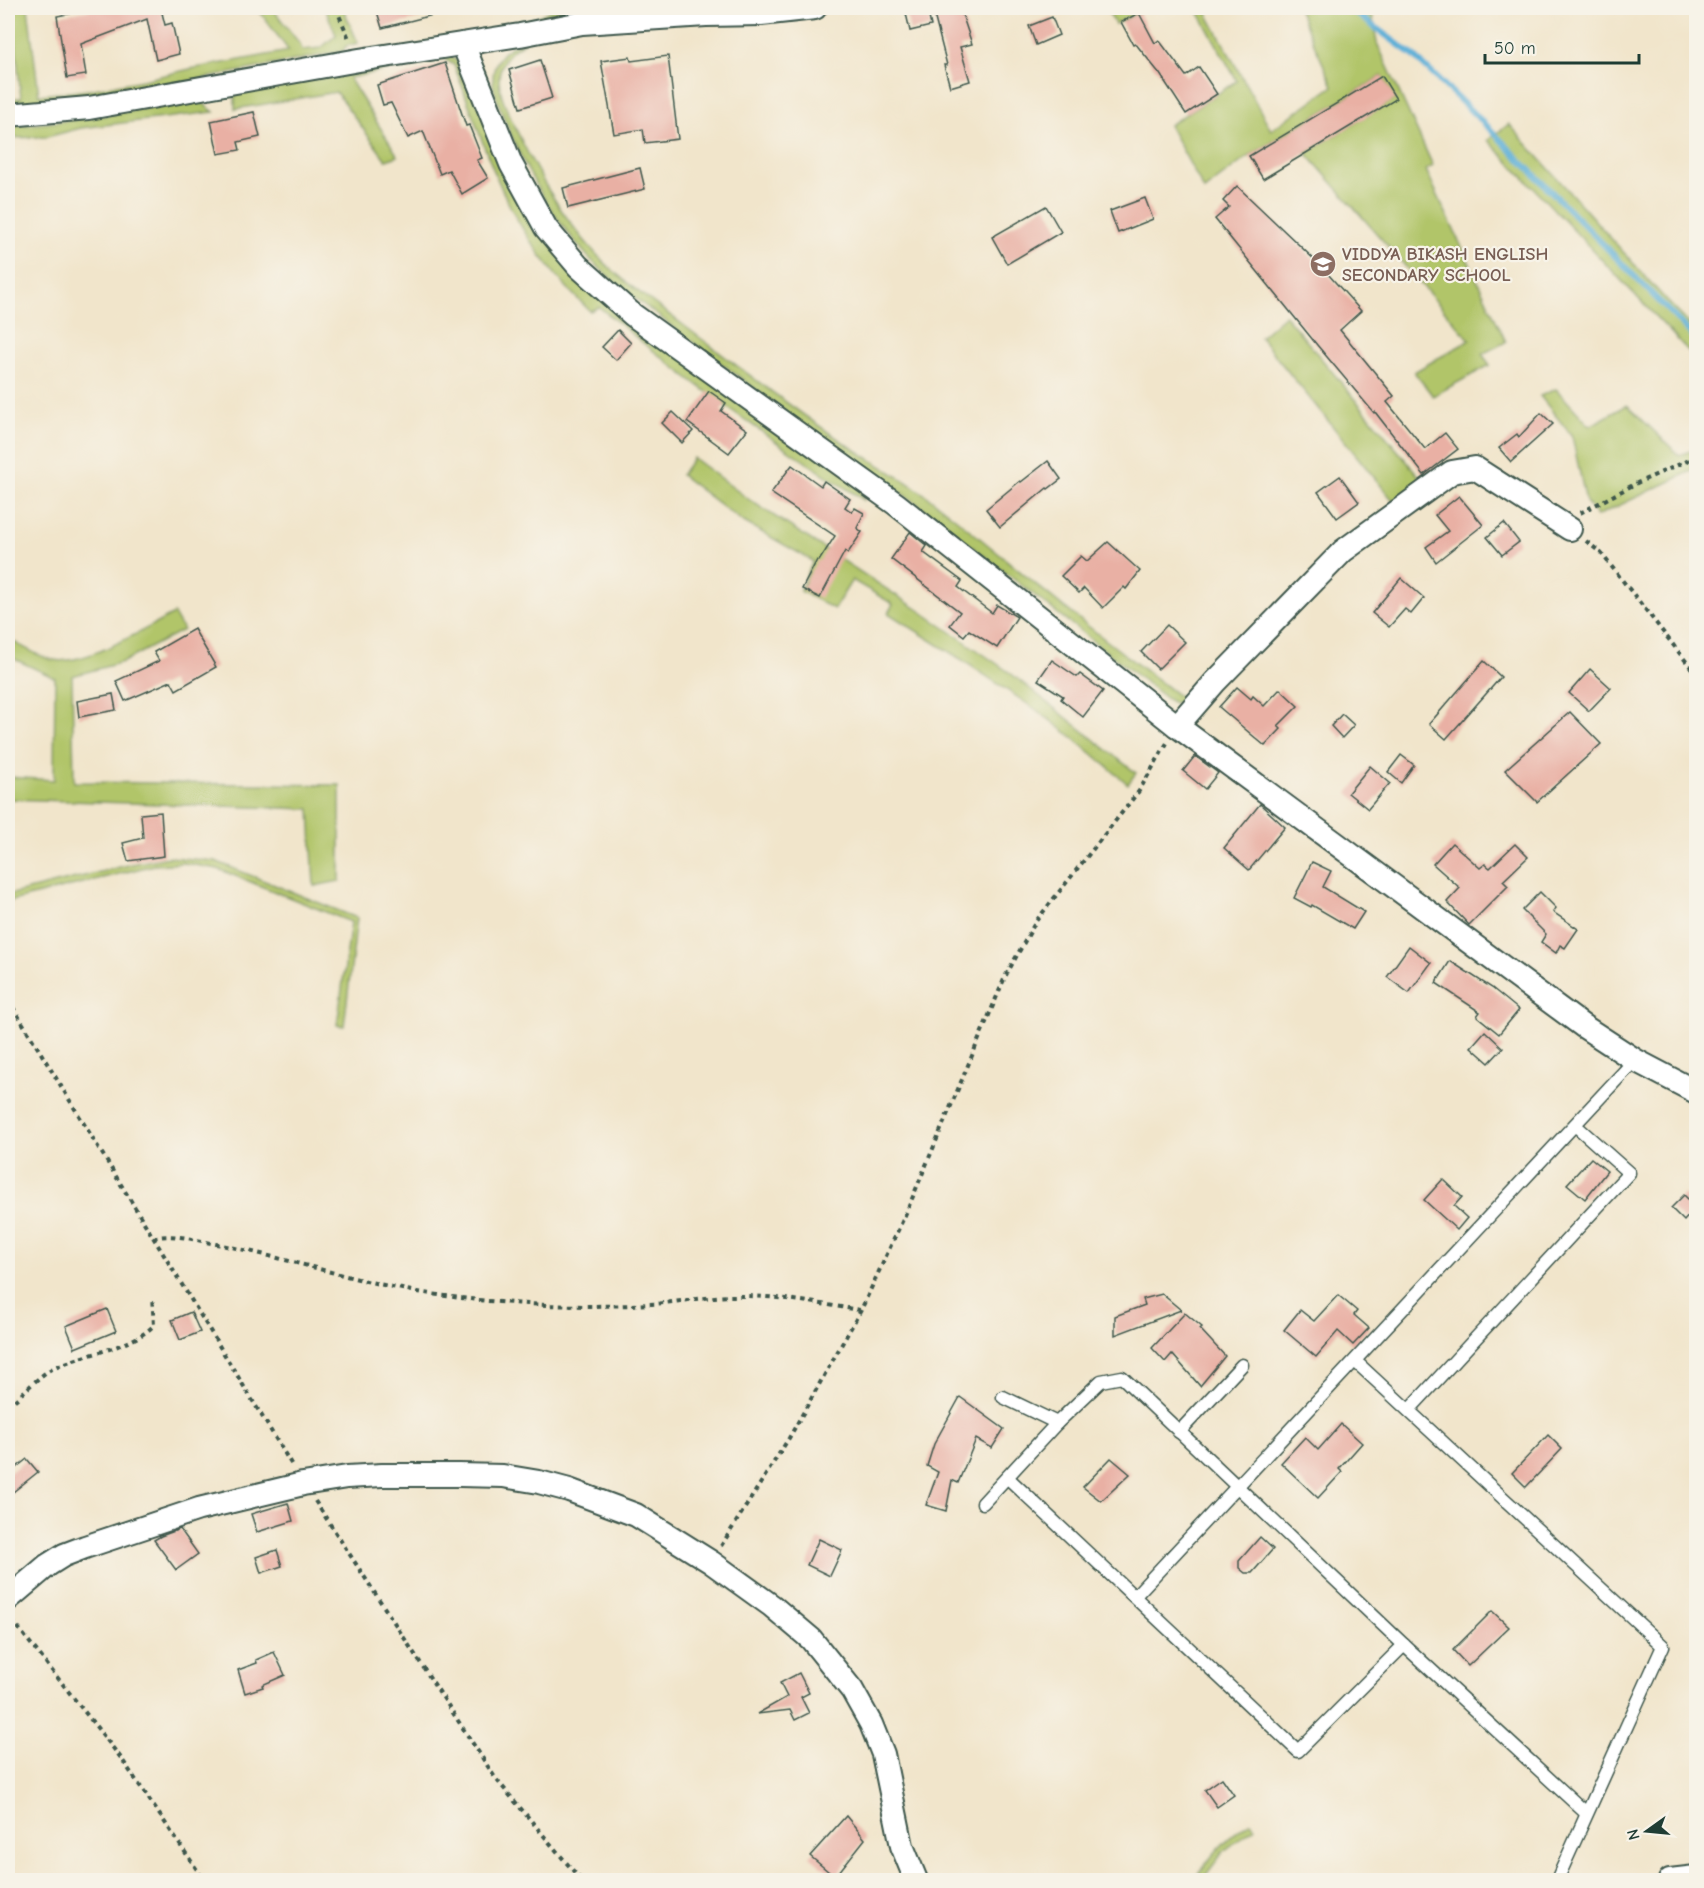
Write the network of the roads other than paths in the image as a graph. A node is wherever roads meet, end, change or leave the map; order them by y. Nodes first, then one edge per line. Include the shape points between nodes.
1 (814, 8) edge
2 (581, 15) edge
3 (463, 44) junction
4 (8, 115) edge
5 (1566, 526) road end
6 (1177, 726) junction
7 (1635, 1060) junction
8 (1696, 1092) edge
9 (1575, 1125) junction
10 (1355, 1361) junction
11 (1242, 1365) dead end
12 (1003, 1397) dead end
13 (1409, 1410) junction
14 (1057, 1423) junction
15 (1179, 1432) junction
16 (1008, 1478) junction
17 (1239, 1486) junction
18 (983, 1503) dead end
19 (1135, 1596) junction
20 (8, 1599) edge
21 (1404, 1645) junction
22 (1586, 1813) junction
23 (1696, 1877) edge
24 (916, 1881) edge
25 (1557, 1881) edge
26 (1670, 1881) edge

1 - 2 street via 761,14
2 - 3 street
3 - 4 street via 89,108
3 - 6 street via 511,164 546,228 578,266 633,315 896,504
5 - 6 street via 1475,468 1452,472 1342,551
6 - 7 street via 1583,1026
7 - 8 street
7 - 9 lane
9 - 10 lane
9 - 13 lane via 1629,1173
10 - 13 lane
10 - 17 lane
11 - 15 lane
12 - 14 lane
13 - 22 lane via 1663,1646
14 - 15 lane via 1101,1381 1122,1377
14 - 16 lane
15 - 17 lane
16 - 18 lane
16 - 19 lane
17 - 19 lane
17 - 21 lane
19 - 21 lane via 1298,1751
20 - 24 street via 64,1555 199,1509 303,1484 382,1475 503,1476 569,1490 636,1515 711,1562 811,1640 852,1690 871,1724 883,1754 902,1846
21 - 22 lane
22 - 25 lane
23 - 26 street

